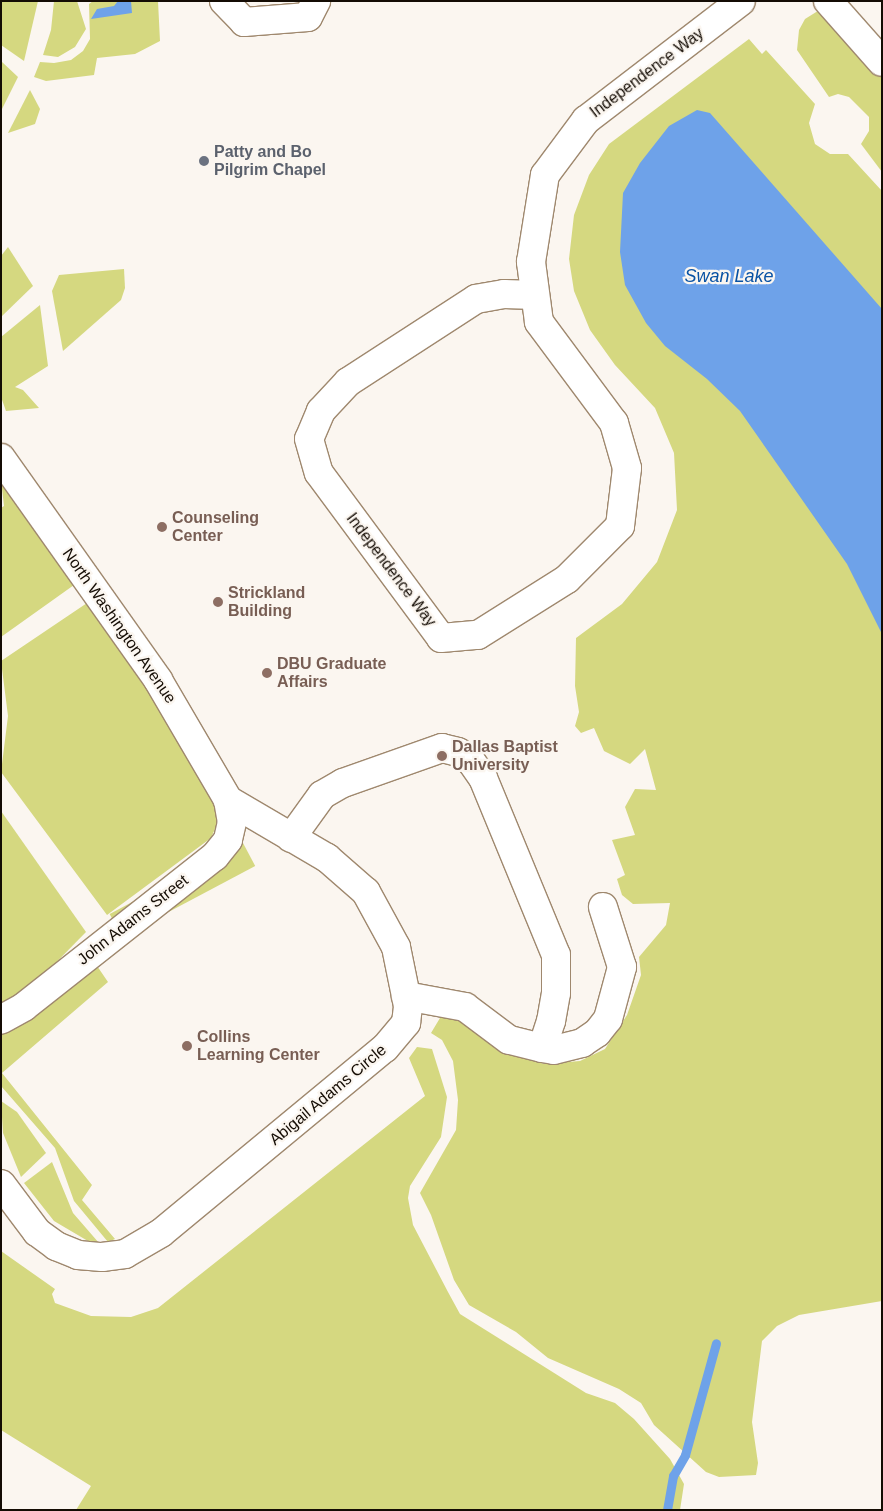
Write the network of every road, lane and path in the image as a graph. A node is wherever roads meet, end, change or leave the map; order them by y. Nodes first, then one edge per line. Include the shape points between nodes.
1 (224, 1) edge
2 (316, 1) edge
3 (741, 1) edge
4 (828, 1) edge
5 (882, 62) edge
6 (535, 295) junction
7 (1, 458) edge
8 (228, 800) junction
9 (291, 838) junction
10 (603, 907) dead end
11 (406, 996) junction
12 (1, 1020) edge
13 (542, 1048) junction
14 (1, 1184) edge

1 - 2 street via 244,22 308,17
3 - 6 street, Independence Way via 586,120 545,175 530,262
4 - 5 street
6 - 6 street, Independence Way via 539,322 614,423 627,468 620,526 567,579 478,635 441,638 319,473 309,440 321,411 348,382 476,300 504,294
7 - 8 street, North Washington Avenue via 158,680
8 - 9 street, Abigail Adams Circle
8 - 12 street, John Adams Street via 232,822 228,840 215,856 24,1007
9 - 11 street, Abigail Adams Circle via 327,858 366,892 396,947
9 - 13 street via 322,795 343,783 442,748 458,752 471,761 483,778 556,955 556,993
10 - 13 street via 622,968 608,1019 597,1033 582,1043 554,1050
11 - 13 street via 465,1007 509,1040
11 - 14 street, Abigail Adams Circle via 406,1023 385,1048 161,1233 125,1254 102,1257 78,1255 56,1246 37,1232

